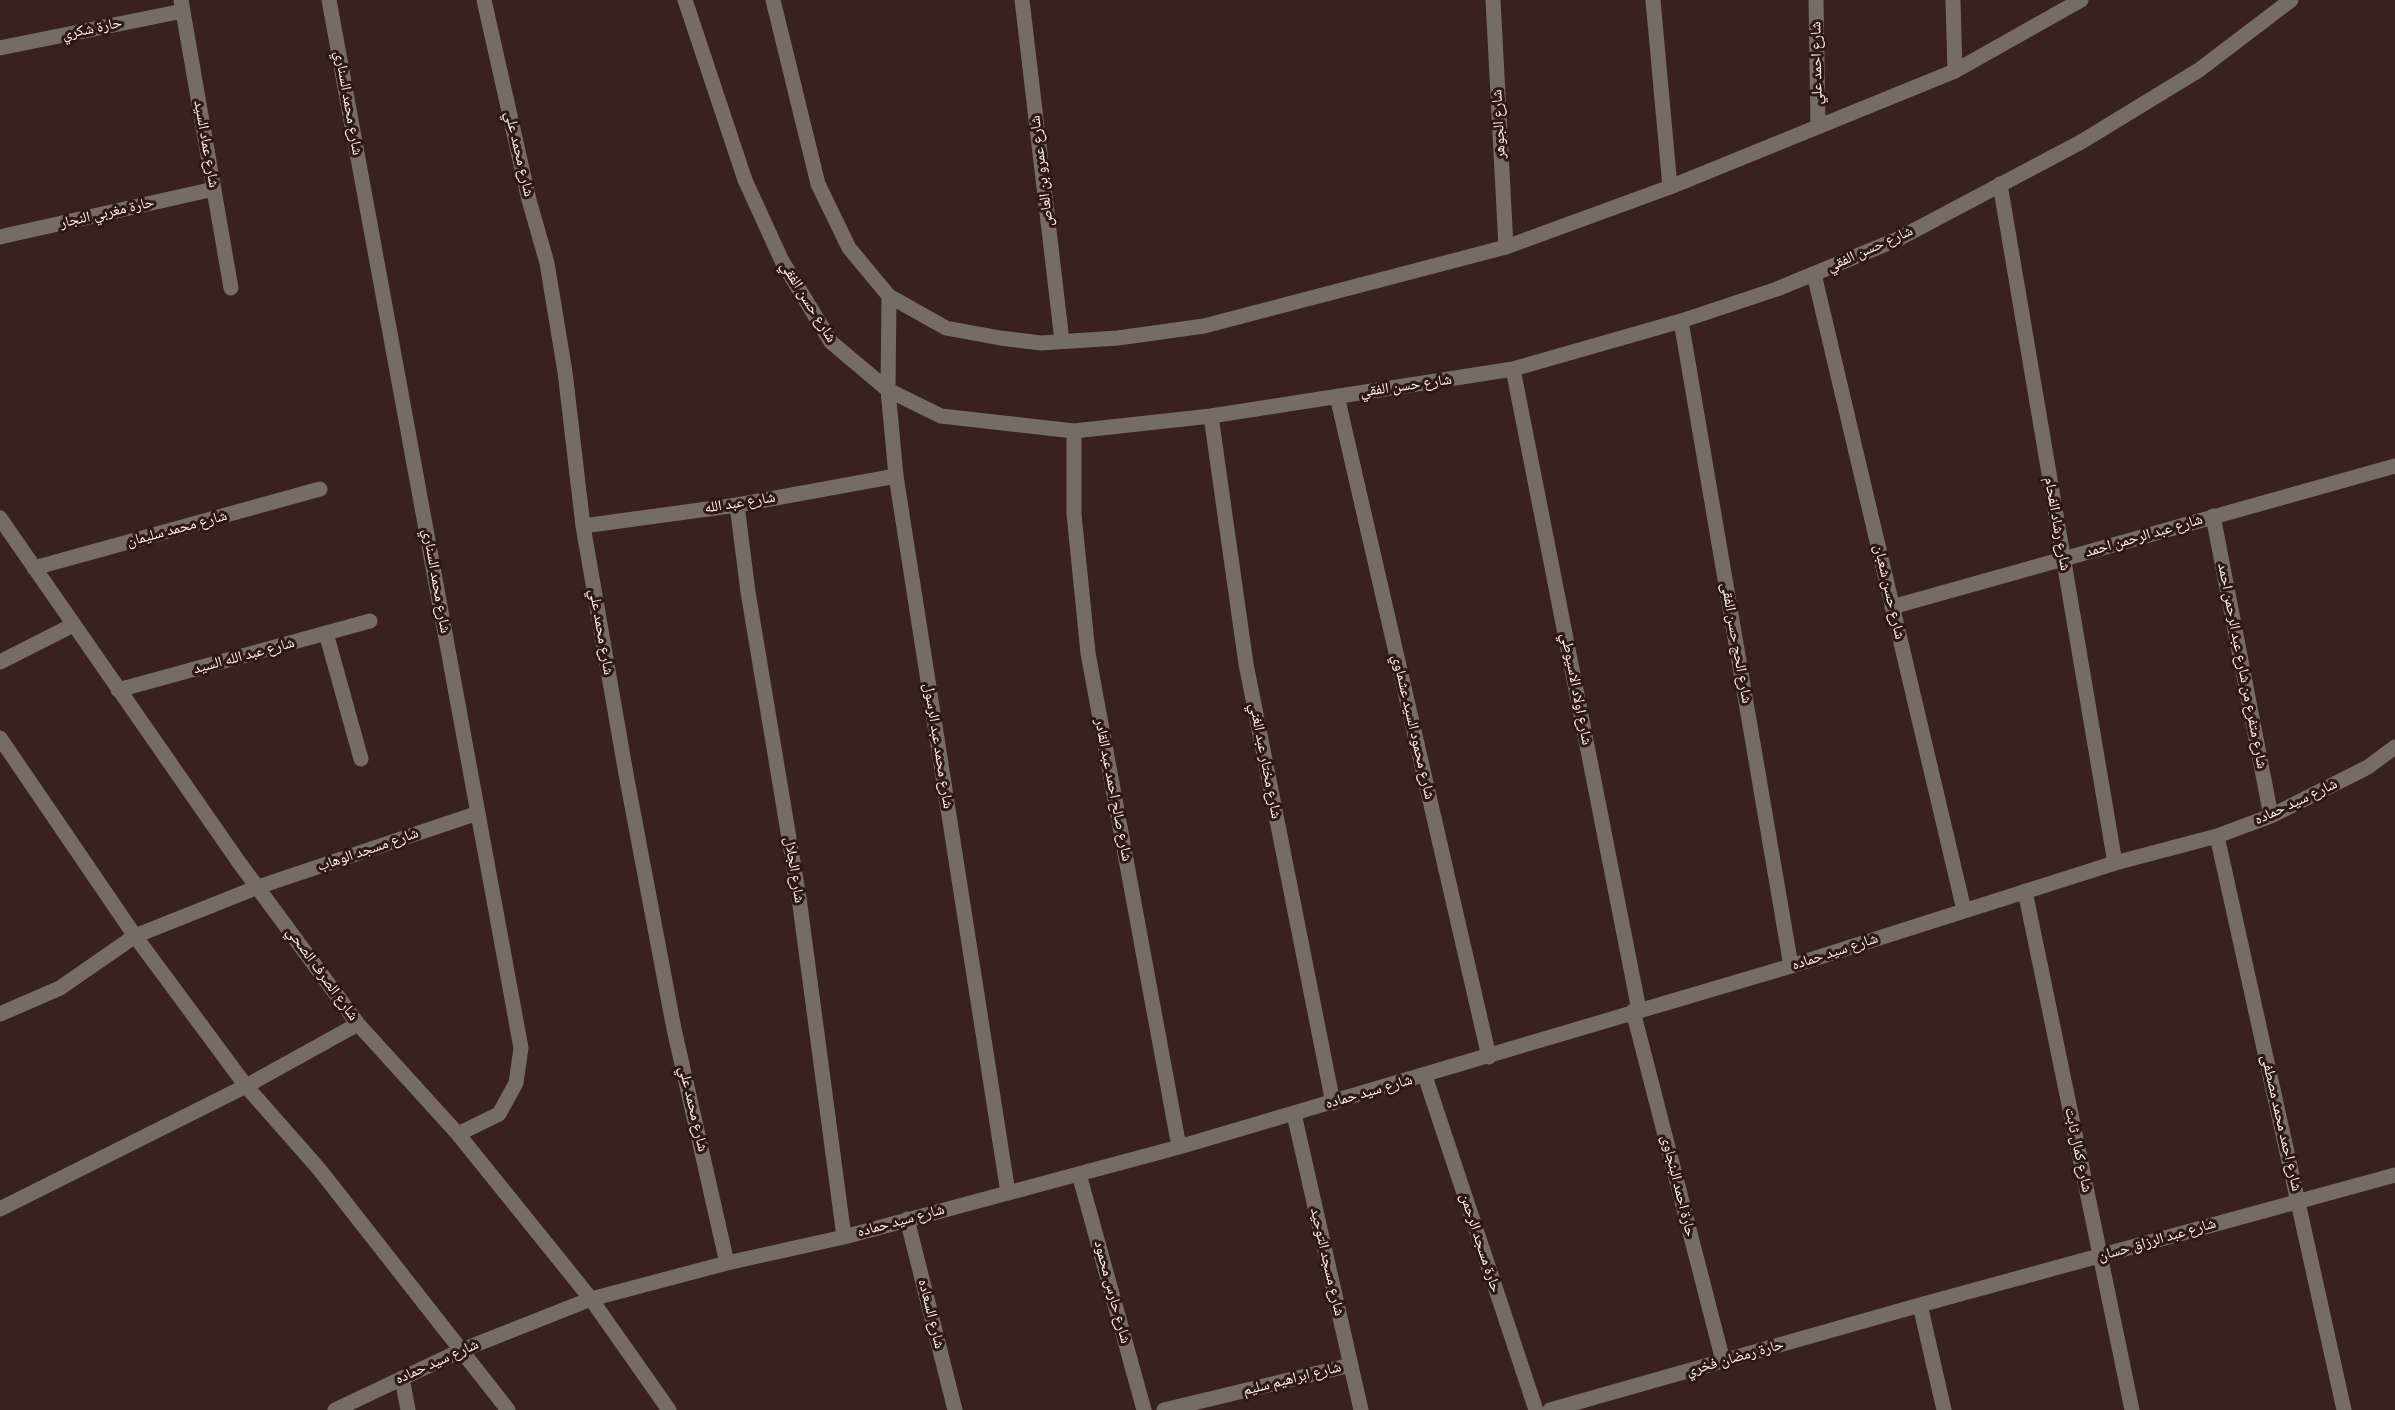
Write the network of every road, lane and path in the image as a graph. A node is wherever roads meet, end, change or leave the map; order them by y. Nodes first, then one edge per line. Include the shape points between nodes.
1 (329, 0) edge
2 (484, 0) edge
3 (685, 0) edge
4 (773, 0) edge
5 (1022, 0) edge
6 (1493, 0) edge
7 (1653, 0) edge
8 (1816, 0) edge
9 (1953, 0) edge
10 (2081, 0) edge
11 (2290, 0) edge
12 (182, 5) edge
13 (0, 48) edge
14 (1954, 71) junction
15 (1818, 126) junction
16 (2000, 184) junction
17 (1670, 187) junction
18 (214, 189) junction
19 (0, 237) edge
20 (1506, 247) junction
21 (1814, 274) junction
22 (231, 288) dead end
23 (889, 296) junction
24 (1682, 321) junction
25 (1062, 341) junction
26 (1513, 369) junction
27 (888, 390) junction
28 (1337, 396) junction
29 (1211, 416) junction
30 (1074, 430) junction
31 (2395, 466) edge
32 (896, 476) junction
33 (320, 489) dead end
34 (737, 505) junction
35 (2213, 516) junction
36 (0, 518) edge
37 (582, 526) junction
38 (2063, 560) junction
39 (34, 568) junction
40 (1892, 607) junction
41 (370, 621) dead end
42 (73, 625) junction
43 (326, 633) junction
44 (0, 662) edge
45 (118, 690) junction
46 (0, 738) edge
47 (2395, 747) edge
48 (361, 759) dead end
49 (478, 813) junction
50 (2271, 816) junction
51 (2217, 836) junction
52 (2115, 863) junction
53 (258, 887) junction
54 (2025, 891) junction
55 (1964, 910) junction
56 (135, 936) junction
57 (1791, 966) junction
58 (1636, 1011) junction
59 (0, 1014) edge
60 (358, 1024) junction
61 (1490, 1057) junction
62 (1425, 1076) junction
63 (246, 1086) junction
64 (1333, 1103) junction
65 (1294, 1114) junction
66 (458, 1134) junction
67 (1179, 1147) junction
68 (1079, 1174) junction
69 (2395, 1175) edge
70 (1008, 1193) junction
71 (2298, 1200) junction
72 (0, 1209) edge
73 (907, 1219) junction
74 (844, 1236) junction
75 (2100, 1256) junction
76 (727, 1263) junction
77 (591, 1299) junction
78 (1920, 1305) junction
79 (462, 1350) junction
80 (1723, 1361) junction
81 (1351, 1365) junction
82 (402, 1378) junction
83 (334, 1410) edge
84 (408, 1410) edge
85 (508, 1410) edge
86 (669, 1410) edge
87 (954, 1410) edge
88 (1144, 1410) edge
89 (1164, 1410) edge
90 (1361, 1410) edge
91 (1536, 1410) edge
92 (1550, 1410) edge
93 (1944, 1410) edge
94 (2132, 1410) edge
95 (2344, 1410) edge

1 - 49 street, شارع محمد السناري
2 - 37 street, شارع محمد علي via 529,200 547,262 565,372
3 - 27 street, شارع حسن الفقي via 745,180 782,261 831,342
4 - 23 street via 818,184 849,248
5 - 25 street, شارع عمرو بن العاص
6 - 20 street, شارع الجوهر
7 - 17 street
8 - 15 street, شارع احمد علي
9 - 14 street
10 - 14 street
11 - 16 street, شارع حسن الفقي via 2199,70 2081,142
12 - 13 street, حارة شكري
12 - 18 street, شارع عماد السيد
14 - 15 street
15 - 17 street
16 - 21 street, شارع حسن الفقي via 1898,239
16 - 38 street, شارع رشاد الفحام
17 - 20 street
18 - 19 street, حارة مغربي النجار
18 - 22 street, شارع عماد السيد
20 - 25 street via 1204,326
21 - 24 street, شارع حسن الفقي
21 - 40 street, شارع حسن شعبان
23 - 25 street via 946,328 1041,343
23 - 27 street, شارع محمد عبد الرسول
24 - 26 street, شارع حسن الفقي
24 - 57 street, شارع الحج حسن الفقى
26 - 28 street, شارع حسن الفقي
26 - 58 street, شارع اولاد الاسيوطي
27 - 30 street, شارع حسن الفقي via 941,416
27 - 32 street, شارع محمد عبد الرسول
28 - 29 street, شارع حسن الفقي
28 - 61 street, شارع محمود السيد عشماوي
29 - 30 street, شارع حسن الفقي
29 - 64 street, شارع مختار عبد الغني via 1246,664
30 - 67 street, شارع صالح احمد عبد القادر via 1074,514 1088,653
31 - 35 street, شارع عبد الرحمن احمد
32 - 34 street, شارع عبد الله
32 - 70 street, شارع محمد عبد الرسول
33 - 39 street, شارع محمد سليمان
34 - 37 street, شارع عبد الله
34 - 74 street, شارع الجلال via 799,898
35 - 38 street, شارع عبد الرحمن احمد
35 - 50 street, شارع متفرع من شارع عبد الرحمن احمد
36 - 39 street, شارع الصرف الصحي
37 - 76 street, شارع محمد علي via 674,1029
38 - 40 street, شارع عبد الرحمن احمد
38 - 52 street, شارع رشاد الفحام
39 - 42 street, شارع الصرف الصحي
40 - 55 street, شارع حسن شعبان
41 - 43 street, شارع عبد الله السيد
42 - 44 street
42 - 45 street, شارع الصرف الصحي
43 - 45 street, شارع عبد الله السيد
43 - 48 street
45 - 53 street, شارع الصرف الصحي
46 - 56 street
47 - 50 street, شارع سيد حماده via 2368,768
49 - 53 street, شارع مسجد الوهاب
49 - 66 street, شارع محمد السناري via 521,1048 516,1083 499,1114
50 - 51 street, شارع سيد حماده
51 - 52 street, شارع سيد حماده
51 - 71 street, شارع احمد محمد مصطفى
52 - 54 street, شارع سيد حماده
53 - 56 street, شارع مسجد الوهاب
53 - 60 street, شارع الصرف الصحي
54 - 55 street, شارع سيد حماده
54 - 75 street, شارع كمال ثابت
55 - 57 street, شارع سيد حماده
56 - 59 street, شارع مسجد الوهاب via 60,987
56 - 63 street
57 - 58 street, شارع سيد حماده
58 - 61 street, شارع سيد حماده
58 - 80 street, حارة احمد البنجاوى
60 - 63 street
60 - 66 street, شارع الصرف الصحي
61 - 62 street, شارع سيد حماده
62 - 64 street, شارع سيد حماده
62 - 91 street, حارة مسجد الرحمن
63 - 72 street
63 - 79 street via 319,1169
64 - 65 street, شارع سيد حماده
65 - 67 street, شارع سيد حماده
65 - 81 street, شارع مسجد التوحيد
66 - 77 street, شارع الصرف الصحي
67 - 68 street, شارع سيد حماده
68 - 70 street, شارع سيد حماده
68 - 88 street, شارع حارس محمود
69 - 71 street, شارع عبد الرزاق حسان
70 - 73 street, شارع سيد حماده
71 - 75 street, شارع عبد الرزاق حسان
71 - 95 street, شارع احمد محمد مصطفى
73 - 74 street, شارع سيد حماده
73 - 87 street, شارع السعاده
74 - 76 street, شارع سيد حماده
75 - 78 street, شارع عبد الرزاق حسان
75 - 94 street, شارع كمال ثابت
76 - 77 street, شارع سيد حماده
77 - 79 street, شارع سيد حماده
77 - 86 street, شارع الصرف الصحي
78 - 80 street, حارة رمضان فخري
78 - 93 street
79 - 82 street, شارع سيد حماده
79 - 85 street
80 - 92 street, حارة رمضان فخري
81 - 89 street, شارع ابراهيم سليم
81 - 90 street, شارع مسجد التوحيد
82 - 83 street, شارع سيد حماده
82 - 84 street

